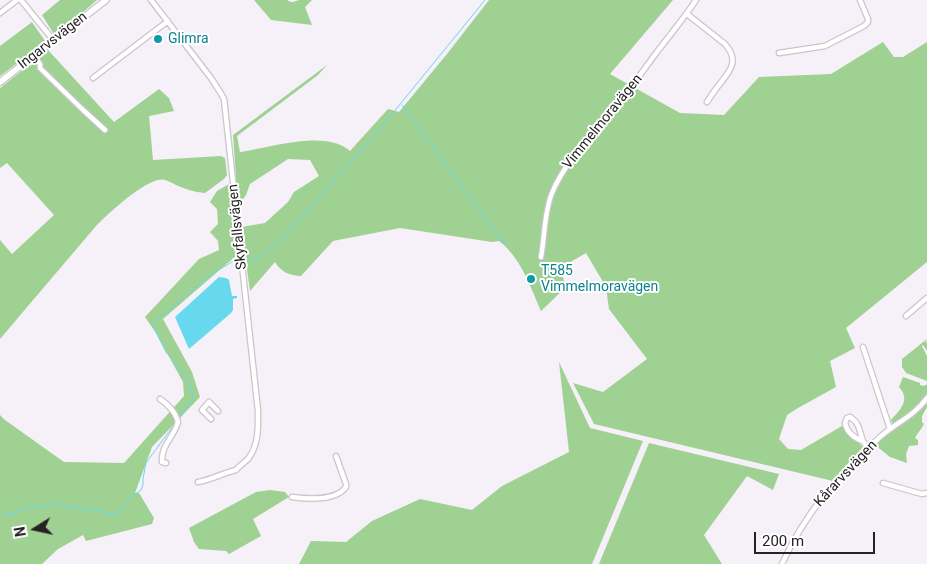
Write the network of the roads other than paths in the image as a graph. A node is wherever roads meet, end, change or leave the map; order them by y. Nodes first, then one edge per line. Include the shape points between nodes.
1 (18, 0) edge
2 (21, 0) edge
3 (106, 0) edge
4 (152, 0) edge
5 (696, 0) edge
6 (860, 0) edge
7 (0, 13) edge
8 (687, 14) junction
9 (168, 22) junction
10 (54, 41) junction
11 (779, 53) dead end
12 (34, 56) junction
13 (93, 78) dead end
14 (0, 82) edge
15 (707, 102) dead end
16 (105, 130) dead end
17 (541, 257) dead end
18 (927, 298) edge
19 (906, 316) dead end
20 (863, 347) dead end
21 (160, 399) dead end
22 (926, 401) edge
23 (218, 411) dead end
24 (211, 419) dead end
25 (890, 429) junction
26 (863, 441) junction
27 (868, 448) junction
28 (336, 456) dead end
29 (166, 463) dead end
30 (198, 482) dead end
31 (883, 482) dead end
32 (927, 493) edge
33 (292, 498) dead end
34 (782, 564) edge

1 - 7 street
2 - 10 street
3 - 10 street, Ingarvsvägen
4 - 9 street, Skyfallsvägen
5 - 8 street, Vimmelmoravägen
6 - 11 street via 868,19 864,26 826,46
8 - 15 street via 725,44 732,58 730,71
8 - 17 street, Vimmelmoravägen via 556,183 546,212
9 - 13 street
9 - 30 street, Skyfallsvägen via 224,102 258,411 258,437 248,458 236,470
10 - 12 street, Ingarvsvägen
12 - 14 street, Ingarvsvägen
12 - 16 street via 40,68
18 - 19 street
20 - 25 street
21 - 29 street via 175,414 178,422 163,453 162,462
22 - 25 street, Kårarvsvägen
23 - 24 street via 209,402 202,410
25 - 27 street, Kårarvsvägen
26 - 26 street via 848,432 844,423 846,418 857,423
26 - 27 street
27 - 34 street, Kårarvsvägen via 821,498 801,526
28 - 33 street via 346,484 343,492 310,500
31 - 32 street

